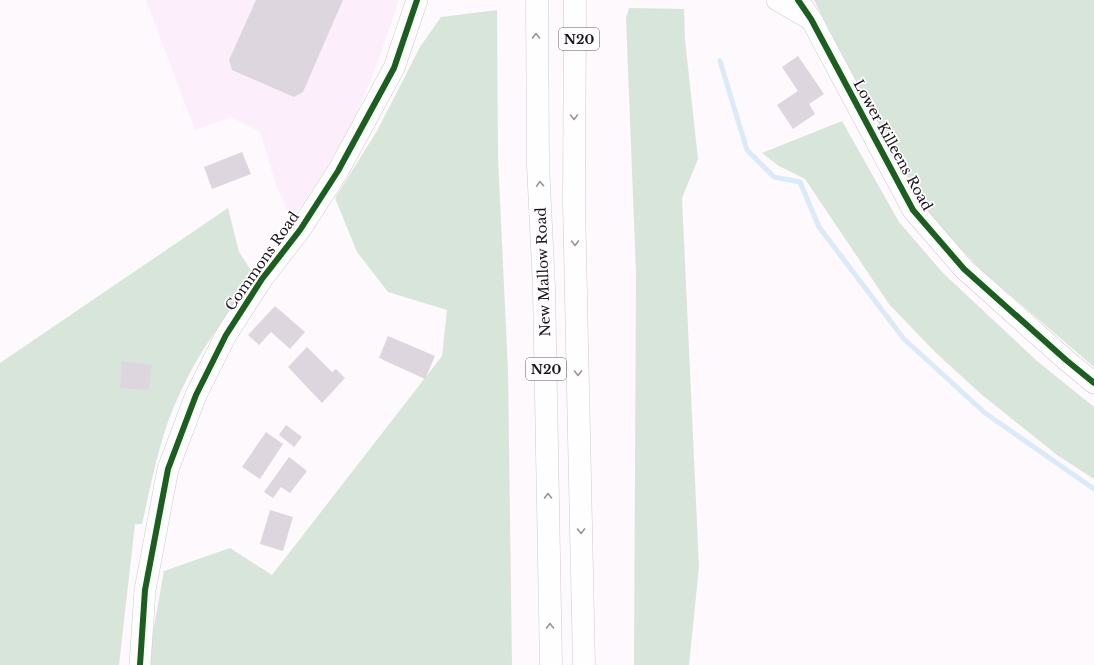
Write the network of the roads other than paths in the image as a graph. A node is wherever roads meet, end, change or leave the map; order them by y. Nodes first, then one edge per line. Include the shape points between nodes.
1 (417, 0) edge
2 (537, 0) edge
3 (575, 0) edge
4 (584, 0) edge
5 (777, 0) edge
6 (798, 0) edge
7 (810, 19) junction
8 (574, 78) junction
9 (1094, 383) edge
10 (140, 665) edge
11 (551, 665) edge
12 (584, 665) edge

1 - 10 street, Commons Road via 394,68 338,171 226,335 196,395 168,469 145,590
11 -> 2 highway, New Mallow Road / N20 via 544,288 538,158
3 - 8 highway, N20
4 - 8 highway, N20
5 - 7 street
6 - 7 street, Lower Killeens Road
7 - 9 street, Lower Killeens Road via 912,210 964,269
8 -> 12 highway, N20 via 574,204

